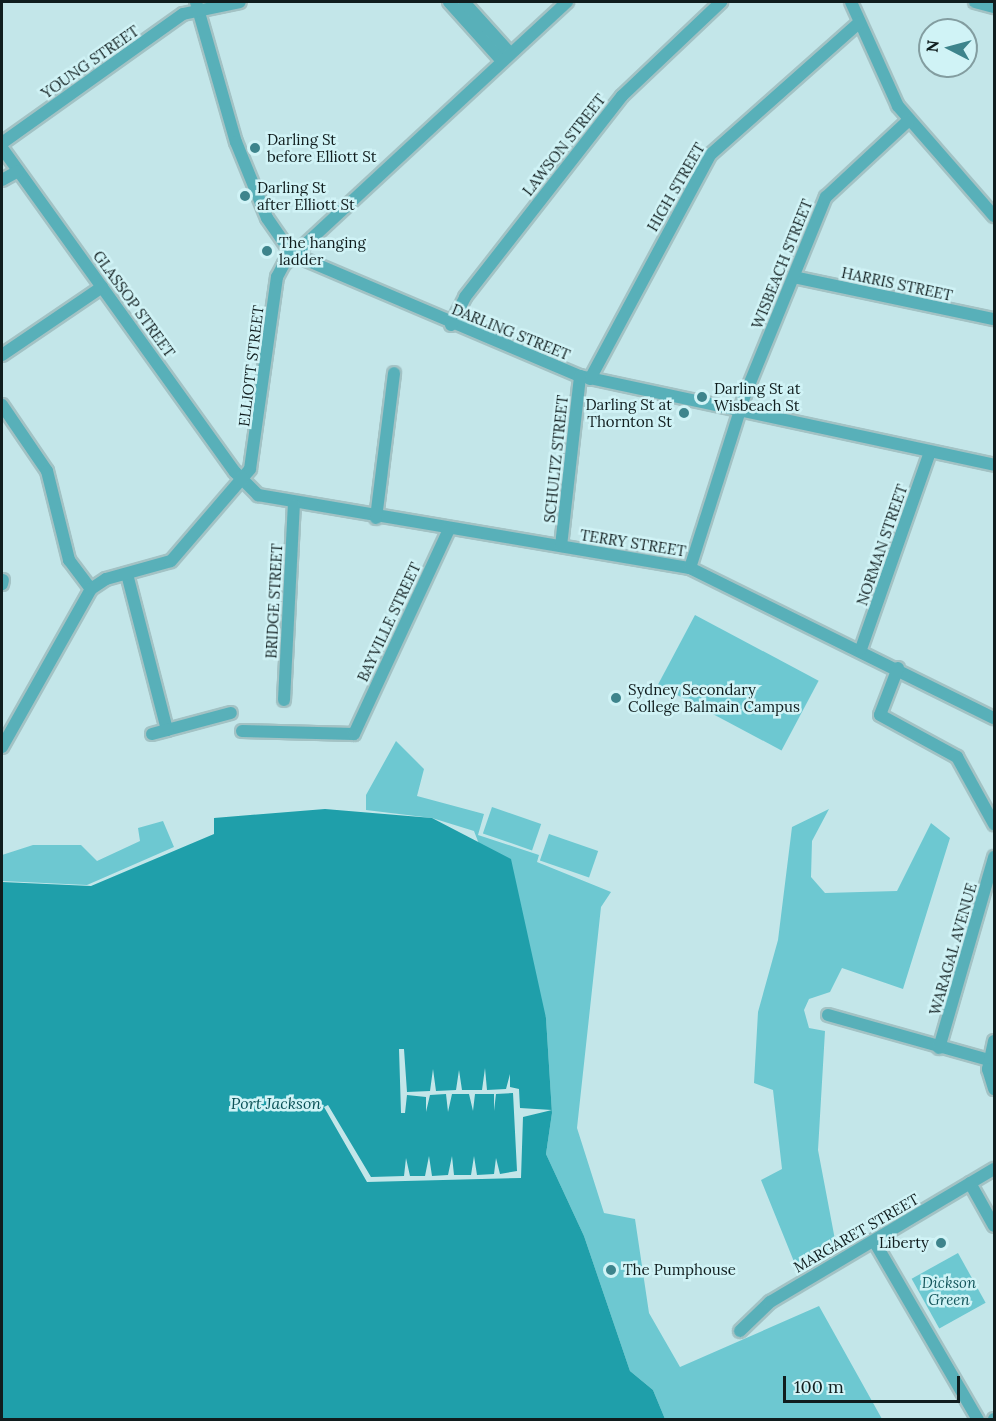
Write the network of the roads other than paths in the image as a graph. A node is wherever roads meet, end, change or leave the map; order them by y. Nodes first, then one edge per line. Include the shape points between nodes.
1 (240, 2) edge
2 (449, 2) edge
3 (464, 2) edge
4 (567, 2) edge
5 (721, 2) edge
6 (851, 2) edge
7 (975, 2) edge
8 (197, 7) edge
9 (994, 7) edge
10 (472, 19) junction
11 (860, 22) junction
12 (506, 57) junction
13 (909, 120) junction
14 (2, 145) edge
15 (18, 171) junction
16 (2, 180) edge
17 (994, 216) edge
18 (292, 254) junction
19 (794, 277) junction
20 (102, 287) junction
21 (994, 319) edge
22 (452, 325) junction
23 (2, 355) edge
24 (394, 374) dead end
25 (585, 377) junction
26 (2, 405) edge
27 (740, 414) junction
28 (930, 452) junction
29 (994, 465) edge
30 (242, 479) junction
31 (294, 505) junction
32 (376, 518) junction
33 (449, 529) junction
34 (561, 546) junction
35 (690, 567) junction
36 (127, 574) junction
37 (91, 589) junction
38 (861, 649) junction
39 (898, 668) junction
40 (284, 700) dead end
41 (231, 713) dead end
42 (994, 718) edge
43 (167, 729) junction
44 (243, 731) dead end
45 (152, 734) dead end
46 (3, 743) edge
47 (994, 824) edge
48 (994, 857) edge
49 (828, 1016) dead end
50 (994, 1041) edge
51 (939, 1048) junction
52 (989, 1060) junction
53 (994, 1089) edge
54 (994, 1169) edge
55 (970, 1183) junction
56 (994, 1226) edge
57 (874, 1241) junction
58 (740, 1331) dead end
59 (978, 1419) edge

1 - 8 street, YOUNG STREET
2 - 10 street
3 - 10 street
4 - 12 street, ELLIOTT STREET
5 - 22 street, LAWSON STREET via 622,96 465,297
6 - 11 street
7 - 9 street
8 - 14 street, YOUNG STREET
8 - 18 street via 240,153 267,218
10 - 12 street
11 - 13 street
11 - 25 street, HIGH STREET via 710,155
12 - 18 street, ELLIOTT STREET
13 - 17 street
13 - 19 street, WISBEACH STREET via 826,197
14 - 15 street, GLASSOP STREET
15 - 16 street
15 - 20 street, GLASSOP STREET
18 - 22 street, DARLING STREET
18 - 30 street, ELLIOTT STREET via 277,277 255,454
19 - 21 street, HARRIS STREET
19 - 27 street, WISBEACH STREET
20 - 23 street
20 - 30 street, GLASSOP STREET
22 - 25 street, DARLING STREET
24 - 32 street
25 - 27 street, DARLING STREET
25 - 34 street, SCHULTZ STREET
26 - 37 street via 52,482 69,560
27 - 28 street, DARLING STREET
27 - 35 street, WISBEACH STREET
28 - 29 street, DARLING STREET
28 - 38 street, NORMAN STREET
30 - 31 street, TERRY STREET via 258,495
30 - 36 street, ELLIOTT STREET via 171,561
31 - 32 street, TERRY STREET
31 - 40 street, BRIDGE STREET
32 - 33 street, TERRY STREET
33 - 34 street, TERRY STREET
33 - 44 street, BAYVILLE STREET via 354,734
34 - 35 street, TERRY STREET
35 - 38 street, TERRY STREET
36 - 37 street, ELLIOTT STREET
36 - 43 street
37 - 46 street
38 - 39 street, TERRY STREET
39 - 42 street, TERRY STREET
39 - 47 street via 880,716 957,757
41 - 43 street
43 - 45 street
48 - 51 street, WARAGAL AVENUE
49 - 51 street
50 - 52 street
51 - 52 street
52 - 53 street
54 - 55 street, MARGARET STREET
55 - 56 street
55 - 57 street, MARGARET STREET
57 - 58 street, MARGARET STREET via 770,1302
57 - 59 street

